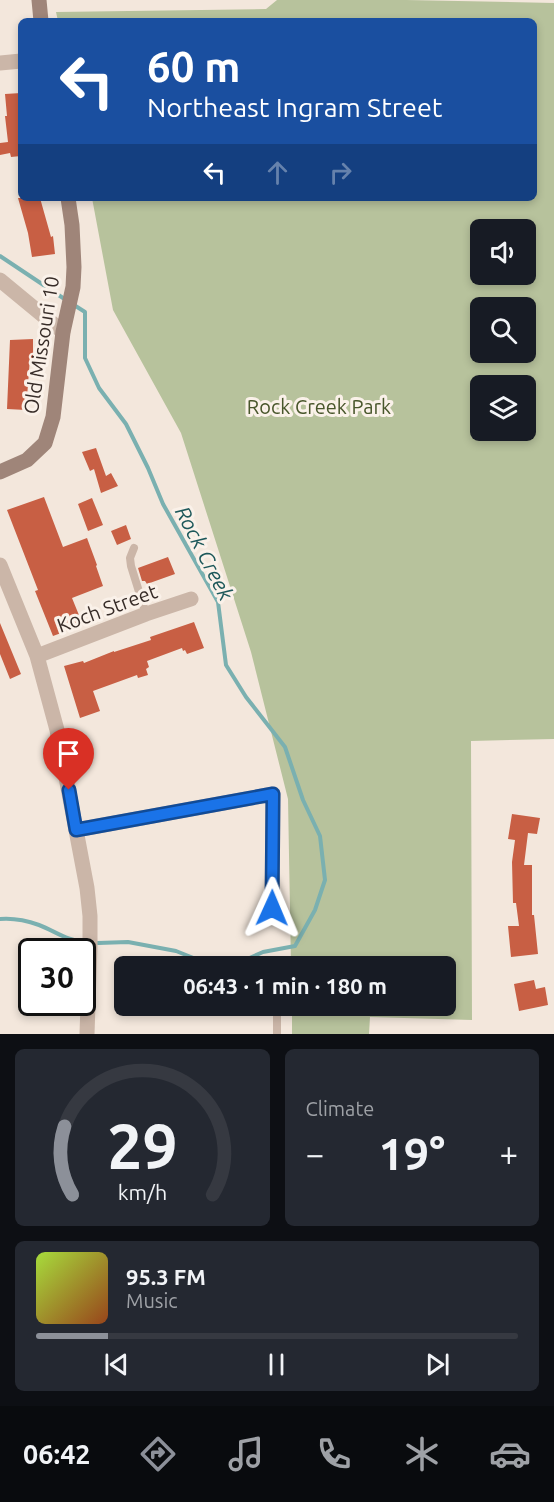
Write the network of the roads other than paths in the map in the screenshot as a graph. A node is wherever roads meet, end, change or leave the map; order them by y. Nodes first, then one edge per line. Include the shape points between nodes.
1 (39, 0) edge
2 (41, 18) edge
3 (18, 61) edge
4 (0, 63) edge
5 (68, 201) edge
6 (0, 280) edge
7 (65, 325) junction
8 (0, 472) edge
9 (134, 548) dead end
10 (0, 565) edge
11 (191, 599) dead end
12 (146, 614) junction
13 (37, 656) junction
14 (76, 830) junction
15 (272, 908) dead end
16 (277, 1016) edge
17 (87, 1034) edge
18 (278, 1034) edge

1 - 2 street
3 - 4 street
5 - 7 street, Old Missouri 10 via 74,267
6 - 7 street
7 - 8 street, Old Missouri 10 via 53,417 45,443 27,460
9 - 12 lane via 131,566
10 - 13 street
11 - 12 street, Koch Street
12 - 13 street, Koch Street
13 - 14 street via 57,730
14 - 15 street via 273,794
14 - 17 street via 90,916
16 - 18 lane

